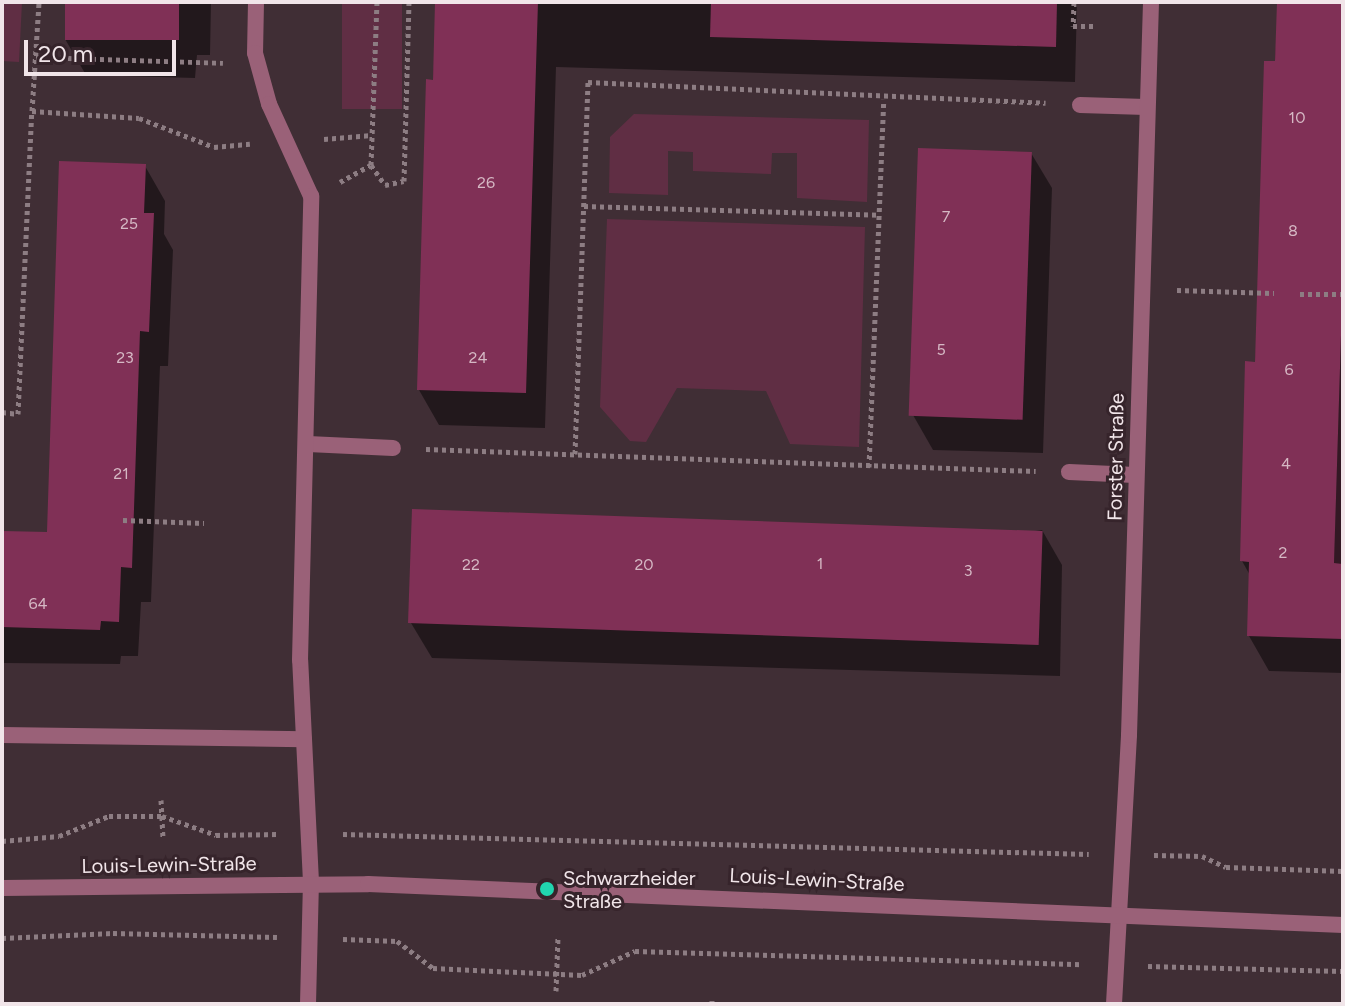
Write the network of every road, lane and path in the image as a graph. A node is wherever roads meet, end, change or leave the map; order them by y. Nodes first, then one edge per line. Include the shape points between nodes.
1 (39, 2) edge
2 (256, 2) edge
3 (377, 2) edge
4 (409, 2) edge
5 (1074, 2) edge
6 (1151, 2) edge
7 (1096, 26) dead end
8 (36, 57) junction
9 (259, 64) junction
10 (884, 99) junction
11 (1080, 105) joint
12 (1146, 107) junction
13 (32, 111) junction
14 (372, 135) junction
15 (290, 141) junction
16 (371, 165) junction
17 (311, 196) junction
18 (584, 206) junction
19 (879, 215) junction
20 (1140, 289) junction
21 (1274, 293) dead end
22 (1300, 294) dead end
23 (1343, 294) edge
24 (2, 412) edge
25 (308, 444) junction
26 (393, 448) joint
27 (575, 454) junction
28 (869, 467) junction
29 (1069, 472) joint
30 (1135, 475) junction
31 (123, 520) dead end
32 (204, 523) dead end
33 (2, 735) edge
34 (304, 739) junction
35 (161, 800) dead end
36 (162, 816) junction
37 (308, 833) junction
38 (163, 839) dead end
39 (2, 841) edge
40 (1122, 855) junction
41 (1343, 871) edge
42 (311, 882) junction
43 (2, 888) edge
44 (1117, 913) junction
45 (1343, 925) edge
46 (310, 937) junction
47 (558, 937) dead end
48 (2, 938) edge
49 (1116, 965) junction
50 (1343, 971) edge
51 (556, 974) junction
52 (556, 991) dead end
53 (308, 1004) edge
54 (1114, 1004) edge

1 - 8 path
2 - 9 street
3 - 14 path
4 - 16 path via 404,181 385,185
5 - 7 path via 1073,26
6 - 12 street, Forster Straße
8 - 9 path
8 - 13 path
9 - 15 street via 269,104
10 - 11 path
10 - 18 path via 588,82
10 - 19 path
11 - 12 street
12 - 20 street, Forster Straße
13 - 15 path via 139,118 214,147
13 - 24 path via 18,414
14 - 15 path
14 - 16 path
15 - 17 street
16 - 17 path
17 - 25 street
18 - 19 path
18 - 27 path
19 - 28 path
20 - 21 path
20 - 30 street, Forster Straße
22 - 23 path
25 - 26 street
25 - 34 street via 300,660
26 - 27 path
27 - 28 path
28 - 29 path
29 - 30 street
30 - 40 street, Forster Straße
31 - 32 path
33 - 34 street
34 - 37 street
35 - 36 path
36 - 37 path via 216,835
36 - 38 path
36 - 39 path via 109,816 59,836
37 - 40 path
37 - 42 street
40 - 41 path via 1202,856 1226,867
40 - 44 street, Forster Straße
42 - 43 street, Louis-Lewin-Straße
42 - 44 street, Louis-Lewin-Straße
42 - 46 street
44 - 45 street, Louis-Lewin-Straße
44 - 49 street, Forster Straße
46 - 48 path via 113,933
46 - 51 path via 397,941 433,968
46 - 53 street
47 - 51 path
49 - 50 path
49 - 51 path via 635,951 582,975
49 - 54 street, Forster Straße
51 - 52 path

